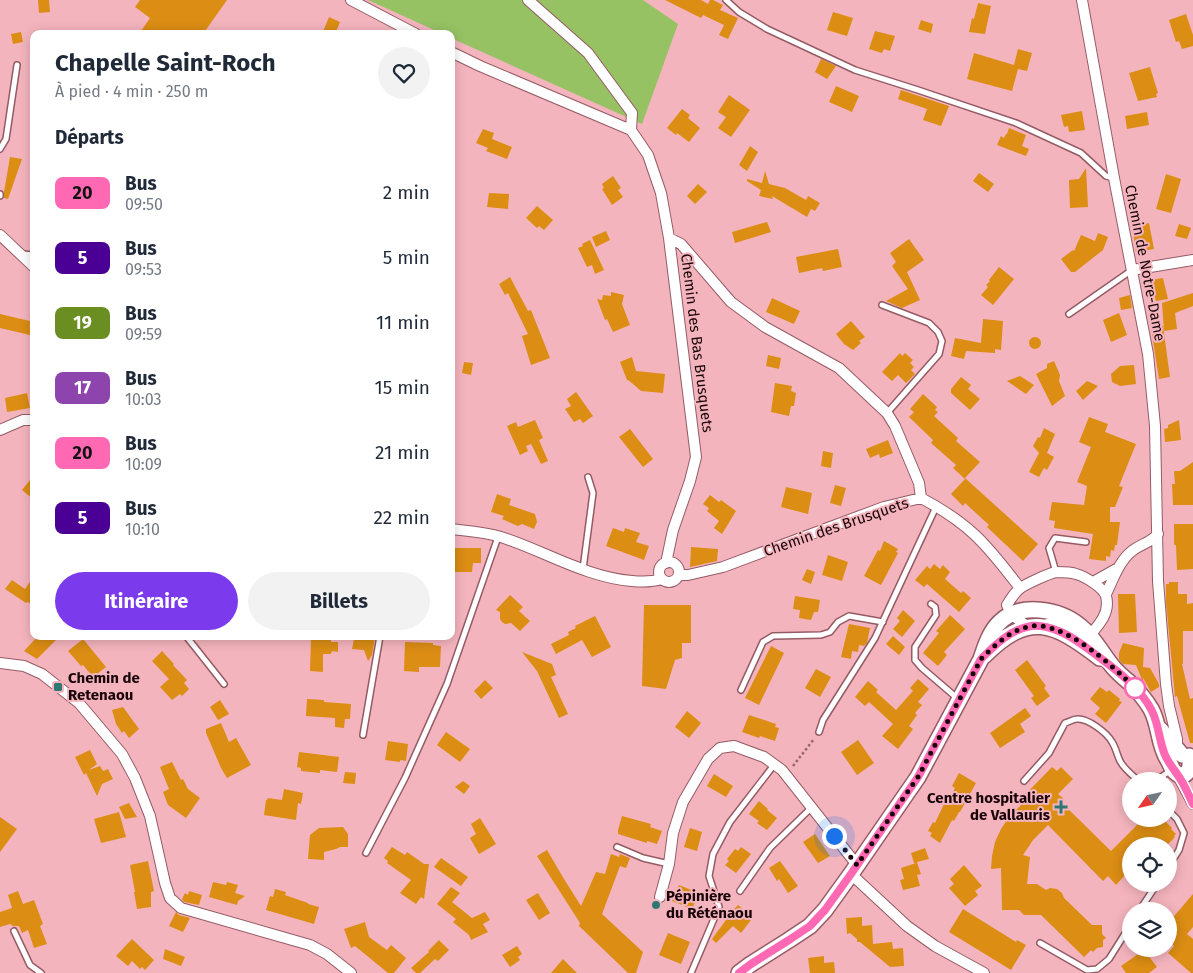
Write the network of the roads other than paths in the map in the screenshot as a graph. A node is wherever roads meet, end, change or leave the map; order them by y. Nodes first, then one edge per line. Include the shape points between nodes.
1 (351, 0) edge
2 (528, 0) edge
3 (726, 0) edge
4 (1082, 0) edge
5 (408, 30) edge
6 (455, 54) edge
7 (17, 65) dead end
8 (631, 130) junction
9 (0, 149) edge
10 (1114, 178) junction
11 (0, 235) edge
12 (669, 238) junction
13 (19, 254) junction
14 (30, 255) edge
15 (1193, 260) edge
16 (30, 264) edge
17 (1132, 270) junction
18 (882, 305) dead end
19 (1069, 314) dead end
20 (887, 414) junction
21 (30, 420) edge
22 (0, 430) edge
23 (588, 477) dead end
24 (921, 498) junction
25 (936, 506) junction
26 (455, 530) edge
27 (1158, 534) junction
28 (499, 536) junction
29 (1086, 542) dead end
30 (666, 563) junction
31 (1119, 567) junction
32 (583, 569) junction
33 (1056, 572) junction
34 (679, 575) junction
35 (662, 579) junction
36 (1093, 582) junction
37 (1020, 588) junction
38 (1106, 594) junction
39 (931, 604) dead end
40 (1010, 613) junction
41 (883, 622) junction
42 (1035, 627) junction
43 (1089, 634) junction
44 (189, 640) edge
45 (379, 640) edge
46 (981, 659) junction
47 (0, 663) edge
48 (1114, 669) junction
49 (224, 684) dead end
50 (741, 690) dead end
51 (960, 700) junction
52 (819, 732) road end
53 (363, 735) dead end
54 (1183, 763) edge
55 (774, 764) junction
56 (1128, 772) edge
57 (1170, 772) edge
58 (1024, 780) dead end
59 (1193, 804) edge
60 (811, 808) junction
61 (1178, 821) edge
62 (618, 847) dead end
63 (366, 853) dead end
64 (1177, 853) edge
65 (669, 864) junction
66 (854, 870) junction
67 (740, 891) dead end
68 (660, 896) dead end
69 (14, 931) dead end
70 (1122, 938) edge
71 (1040, 943) dead end
72 (41, 973) edge
73 (351, 973) edge
74 (691, 973) edge
75 (740, 973) edge
76 (984, 973) edge

1 - 5 street
2 - 8 street, Chemin des Bas Brusquets via 588,53 632,112
3 - 10 lane via 767,29 855,70 1016,123 1080,153 1106,176
4 - 10 street, Chemin de Notre-Dame
6 - 8 street
7 - 9 lane via 6,139
8 - 12 street, Chemin des Bas Brusquets via 648,155 661,193
10 - 17 street, Chemin de Notre-Dame
11 - 13 street
12 - 20 street via 682,244 731,302 765,326 839,368
12 - 30 street, Chemin des Bas Brusquets via 696,457
13 - 14 lane
13 - 16 street
15 - 17 street
17 - 19 lane
17 - 27 street, Chemin de Notre-Dame via 1148,354 1155,426
18 - 20 lane via 929,323 942,341 939,354
20 - 24 street via 920,484
21 - 22 street
23 - 32 lane via 593,493
24 - 25 street, Chemin des Brusquets
24 - 34 street, Chemin des Brusquets via 884,508 723,567
25 - 37 street, Chemin des Brusquets via 975,534
25 - 41 lane
26 - 28 street
27 - 31 street via 1152,541 1130,552
27 - 54 street, Chemin de Notre-Dame via 1158,581 1166,684
28 - 32 street
28 - 63 lane via 447,684 405,778
29 - 33 lane via 1055,538 1049,548
30 - 34 street via 676,564
30 - 35 street via 661,567
31 - 36 street
31 - 38 street
32 - 35 street via 614,579 646,582
33 - 36 street via 1076,574
33 - 37 street
34 - 35 street via 671,582
36 - 38 street
37 - 40 street
38 - 43 street via 1107,609 1101,623
39 - 51 lane via 936,615 915,647 915,660
40 - 42 street
40 - 43 main road via 1034,610 1058,613
40 - 46 main road via 987,642
41 - 50 lane via 849,616 830,632 821,635 774,636 763,642
41 - 52 lane
42 - 43 street via 1056,622 1082,635
42 - 46 main road via 1017,630
42 - 48 main road via 1061,632 1084,645
43 - 48 main road
44 - 49 lane
45 - 53 lane
46 - 51 main road
47 - 73 street via 24,666 42,674 80,703 122,754 150,816 170,898 181,908 310,945
48 - 54 main road via 1142,696 1152,711 1166,756
51 - 66 main road via 918,777
54 - 57 lane
54 - 59 street
55 - 60 street
55 - 65 street via 734,746 720,748 708,759 683,802 673,833
55 - 74 lane via 730,822 713,854 709,876 719,907
56 - 58 lane via 1111,740 1089,722 1077,719 1065,723 1049,753
60 - 66 street
60 - 67 lane via 770,848
61 - 64 lane via 1184,833
62 - 65 lane via 643,858
65 - 68 street
66 - 75 main road via 810,926
66 - 76 street via 907,926
69 - 72 lane via 30,965
70 - 71 lane via 1109,959 1097,969 1087,970

